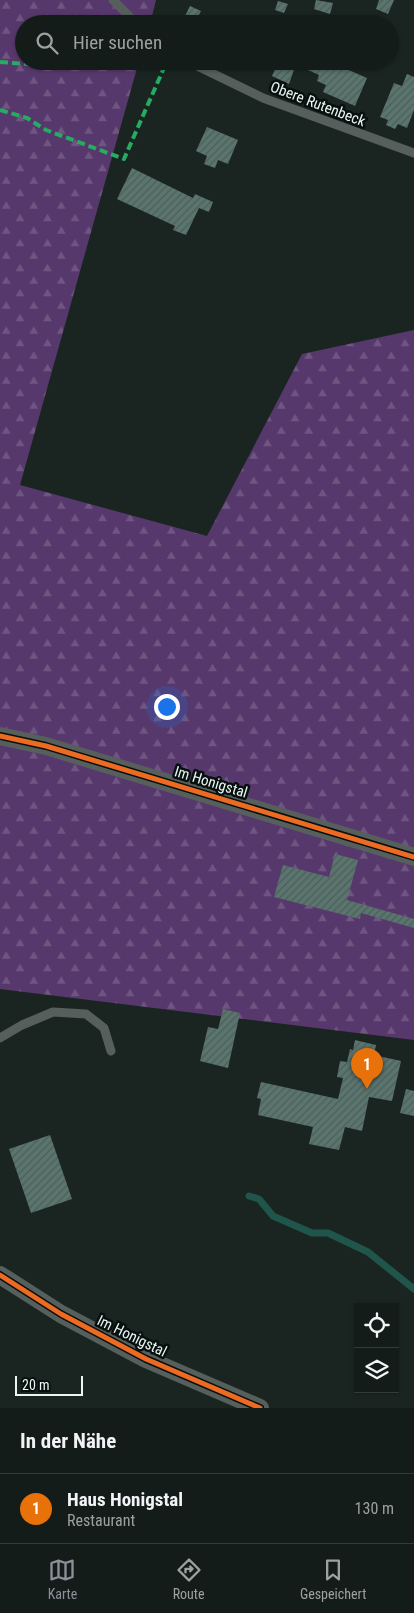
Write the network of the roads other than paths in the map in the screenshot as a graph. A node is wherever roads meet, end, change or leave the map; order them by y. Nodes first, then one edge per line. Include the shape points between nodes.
1 (113, 0) edge
2 (128, 15) edge
3 (205, 70) edge
4 (414, 154) edge
5 (0, 736) edge
6 (414, 857) edge
7 (0, 1038) edge
8 (111, 1051) dead end
9 (0, 1275) edge
10 (260, 1408) edge

1 - 2 lane
3 - 4 lane, Obere Rutenbeck via 263,98
5 - 6 street, Im Honigstal via 46,746
7 - 8 lane via 52,1012 86,1014 104,1028
9 - 10 street, Im Honigstal via 61,1314 146,1359

